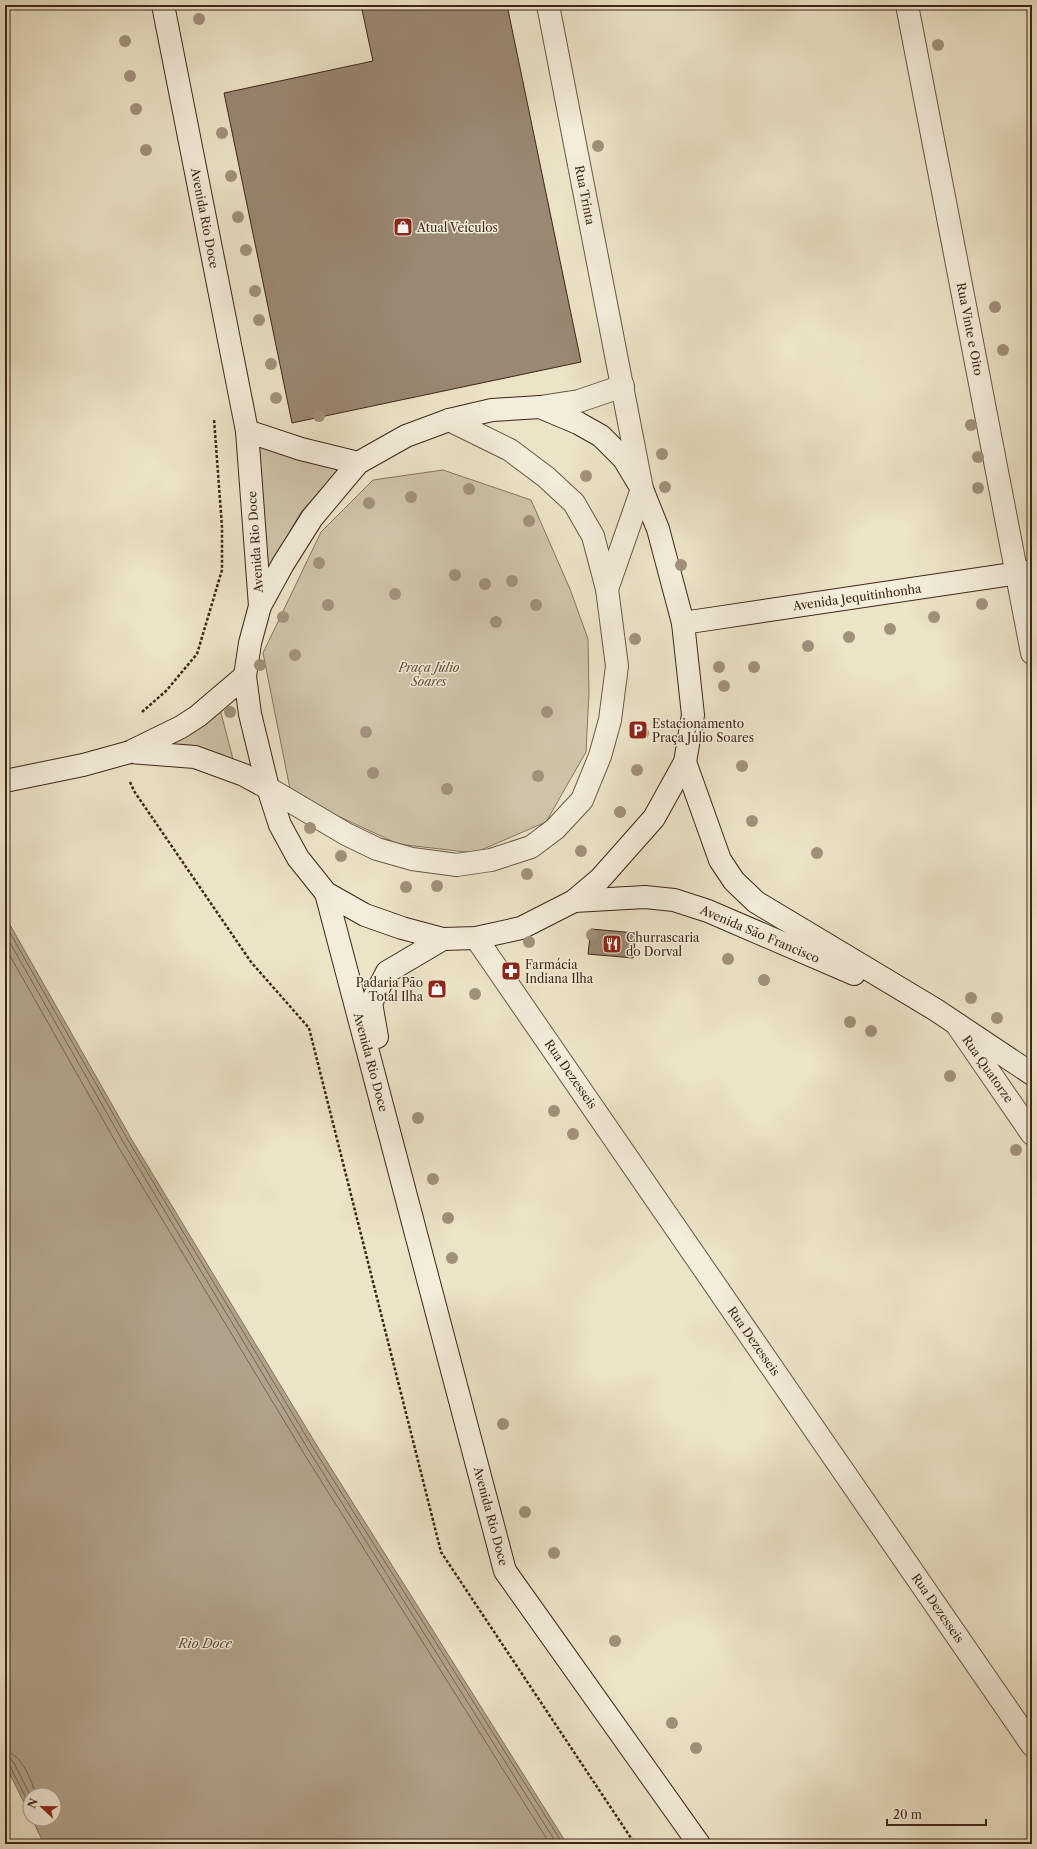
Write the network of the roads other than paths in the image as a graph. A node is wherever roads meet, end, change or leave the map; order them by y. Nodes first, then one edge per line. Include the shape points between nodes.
1 (163, 5) edge
2 (548, 5) edge
3 (907, 5) edge
4 (623, 386) junction
5 (540, 407) junction
6 (449, 420) junction
7 (247, 431) junction
8 (358, 463) junction
9 (642, 489) junction
10 (1025, 572) edge
11 (607, 589) junction
12 (260, 606) junction
13 (682, 623) junction
14 (1032, 653) edge
15 (245, 676) junction
16 (124, 754) junction
17 (685, 762) junction
18 (5, 780) edge
19 (268, 788) junction
20 (326, 893) junction
21 (574, 901) junction
22 (476, 938) junction
23 (443, 939) junction
24 (936, 1010) junction
25 (957, 1024) junction
26 (1032, 1074) edge
27 (1032, 1134) edge
28 (403, 1184) junction
29 (1032, 1745) edge
30 (699, 1844) edge

1 - 7 street, Avenida Rio Doce
2 - 4 street, Rua Trinta
3 - 10 street, Rua Vinte e Oito
4 - 5 street via 579,401
4 - 9 street, Rua Trinta
5 - 6 street via 492,410
5 - 9 street via 601,436 624,459
6 - 8 street via 406,436
6 - 11 street via 510,450 546,477 574,504 593,536
7 - 8 street via 301,449
7 - 12 street, Avenida Rio Doce
8 - 12 street via 312,518
9 - 11 street
9 - 13 street via 658,529
10 - 13 street, Avenida Jequitinhonha
10 - 14 street, Rua Vinte e Oito
11 - 19 street via 617,666 610,720 600,756 582,800 555,829 531,847 491,860 457,865 412,859 377,849 346,834
12 - 15 street via 250,643
13 - 17 street via 693,715
15 - 16 street via 181,727
15 - 19 street via 250,714
16 - 18 street, bridge
16 - 19 street via 195,757 244,775
17 - 21 street via 654,818 600,879
17 - 24 street, Avenida São Francisco via 720,860 734,881 756,902
19 - 20 street via 280,825 298,858
20 - 23 street via 365,915
20 - 28 street, Avenida Rio Doce
21 - 22 street via 521,928
21 - 24 street, Avenida São Francisco via 645,897 681,902 708,911
22 - 23 street
22 - 29 street, Rua Dezesseis
23 - 28 street, Avenida Rio Doce via 387,972 372,1003
24 - 25 street, Avenida São Francisco
25 - 26 street, Avenida São Francisco
25 - 27 street, Rua Quatorze
28 - 30 street, Avenida Rio Doce via 505,1571

